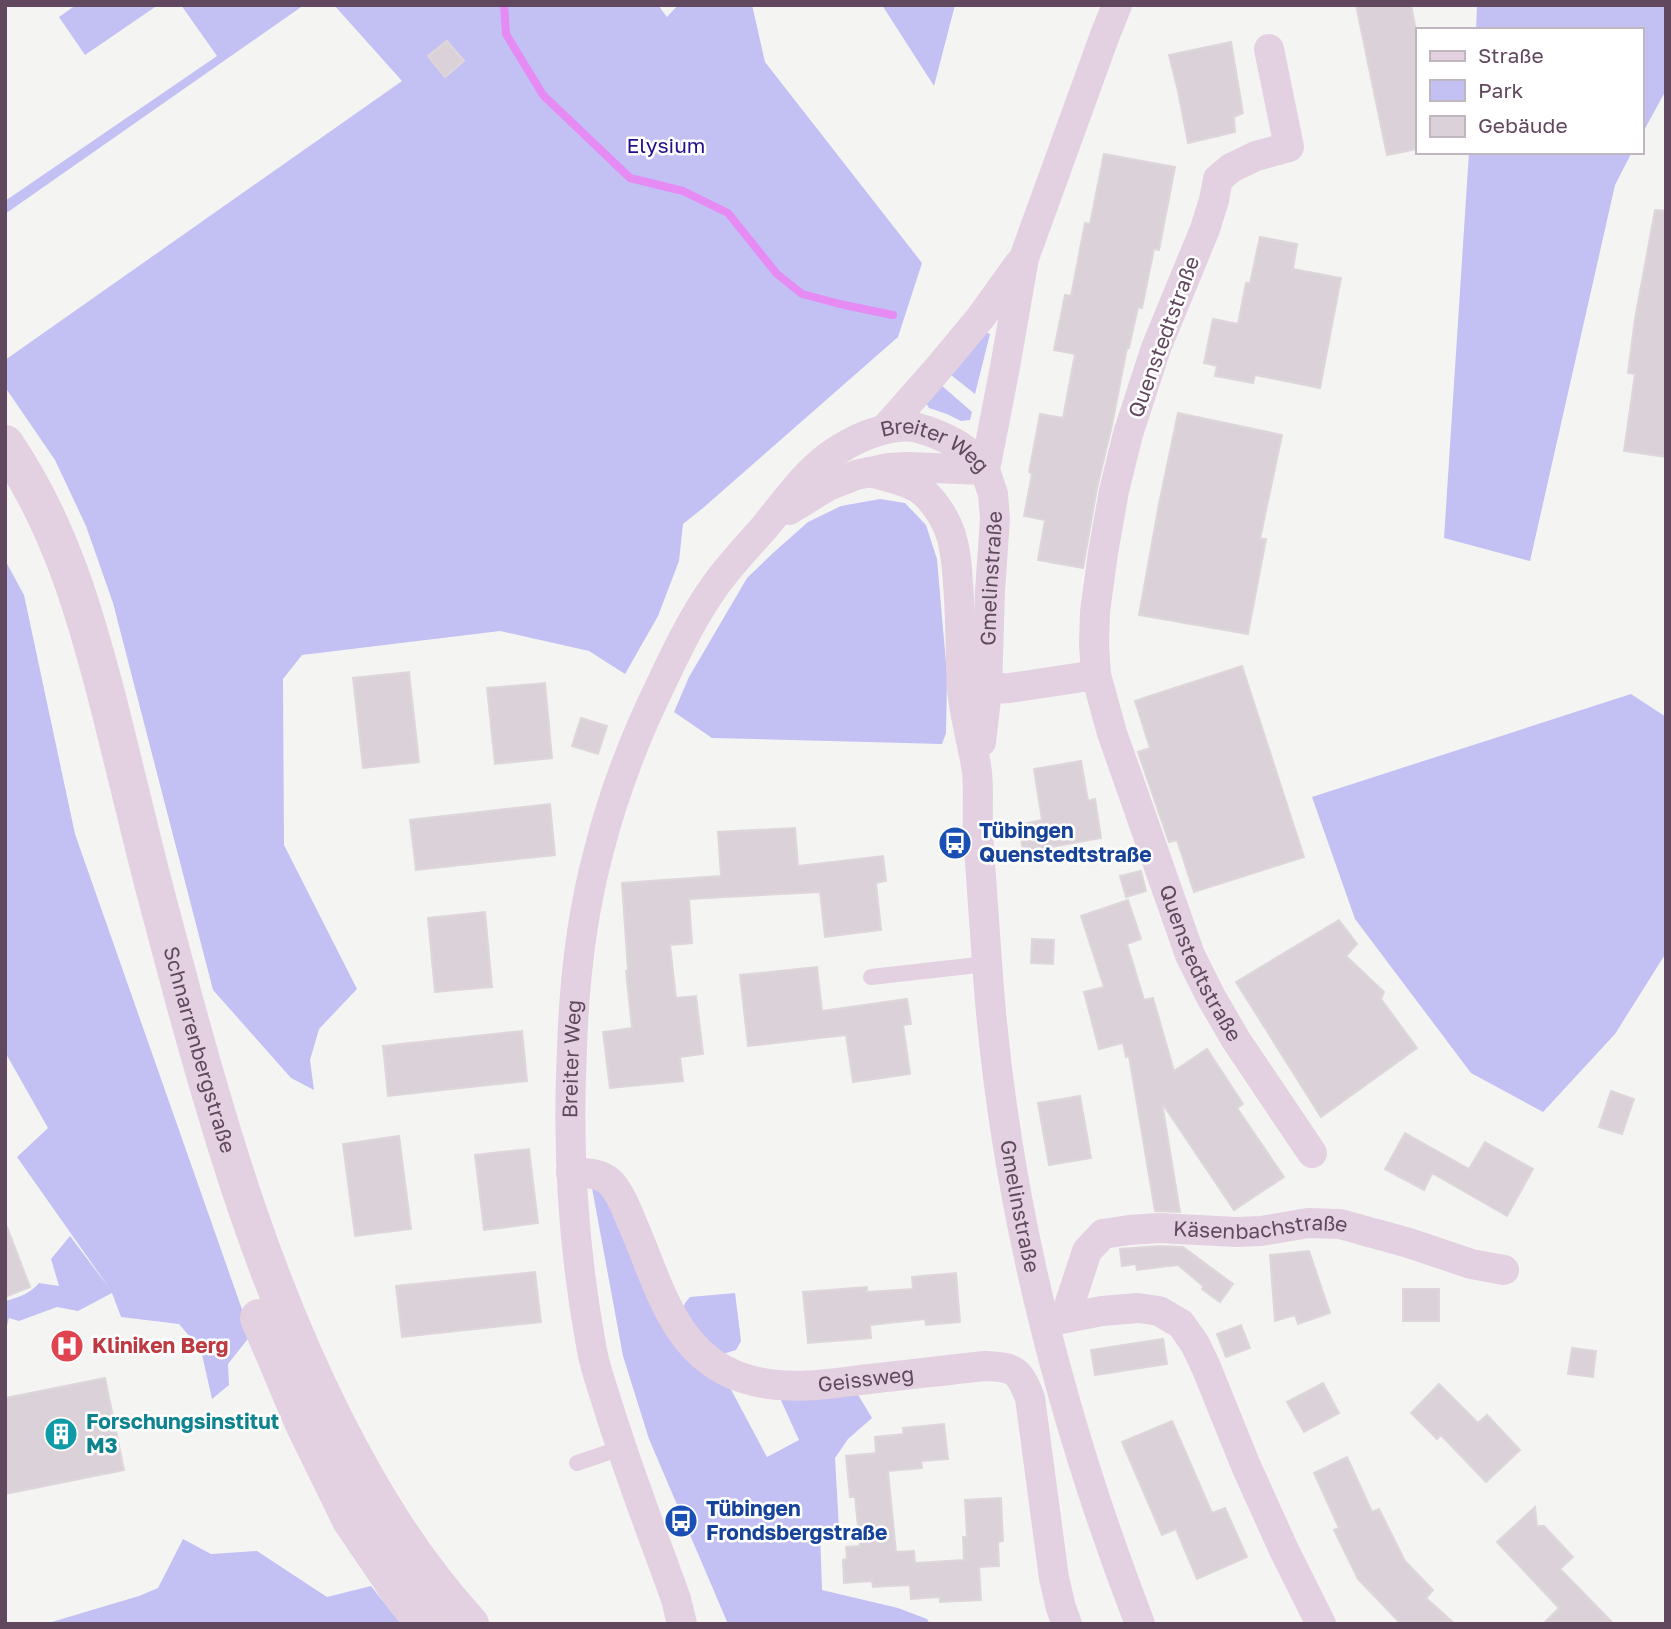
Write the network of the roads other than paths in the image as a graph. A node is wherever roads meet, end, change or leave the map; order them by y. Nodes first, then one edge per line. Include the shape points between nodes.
1 (1118, 5) edge
2 (1269, 49) dead end
3 (1024, 258) junction
4 (885, 429) junction
5 (5, 444) edge
6 (985, 470) junction
7 (869, 472) junction
8 (5, 481) edge
9 (765, 527) junction
10 (1096, 675) junction
11 (975, 690) junction
12 (987, 962) junction
13 (871, 978) dead end
14 (1312, 1153) dead end
15 (571, 1173) junction
16 (1504, 1270) dead end
17 (1054, 1320) junction
18 (621, 1448) junction
19 (576, 1463) dead end
20 (682, 1623) edge
21 (426, 1624) edge
22 (470, 1624) edge
23 (1067, 1624) edge
24 (1140, 1624) edge
25 (1321, 1624) edge

1 - 3 street, Gmelinstraße
2 - 10 street, Quenstedtstraße via 1289,147 1256,156 1218,179 1205,229 1156,348 1128,434 1103,553 1095,612
3 - 4 street, Gmelinstraße via 981,317
3 - 6 street, Gmelinstraße
4 - 6 street, Breiter Weg via 915,427 948,439 969,451
4 - 9 street, Breiter Weg via 857,440 816,466
5 - 22 street, Schnarrenbergstraße via 60,545 75,585 202,1068 268,1270 353,1456 398,1532
6 - 7 street, Breiter Weg via 908,467
6 - 11 street, Gmelinstraße via 995,519 988,630
7 - 9 street, Breiter Weg via 828,486
7 - 11 street, Gmelinstraße via 919,488 941,512 956,552
8 - 21 street, Schnarrenbergstraße via 36,538 69,629 177,1064 263,1329 351,1520
9 - 15 street, Breiter Weg via 716,584 695,617 645,716 597,855 575,988
10 - 11 street
10 - 14 street, Quenstedtstraße via 1115,743 1191,955 1236,1040
11 - 12 street, Gmelinstraße
12 - 13 lane
12 - 17 street, Gmelinstraße via 1010,1156 1026,1239
15 - 18 street, Breiter Weg via 578,1269 591,1350
15 - 23 street, Geissweg via 599,1175 611,1182 675,1323 697,1352 740,1378 808,1387 985,1366 1016,1372 1030,1398 1054,1578
16 - 17 street, Käsenbachstraße via 1340,1224 1237,1232 1129,1230 1103,1234 1087,1251
17 - 24 street, Gmelinstraße via 1087,1477
17 - 25 street via 1138,1308 1159,1311 1181,1324 1206,1367 1246,1466
18 - 19 lane
18 - 20 street, Breiter Weg

